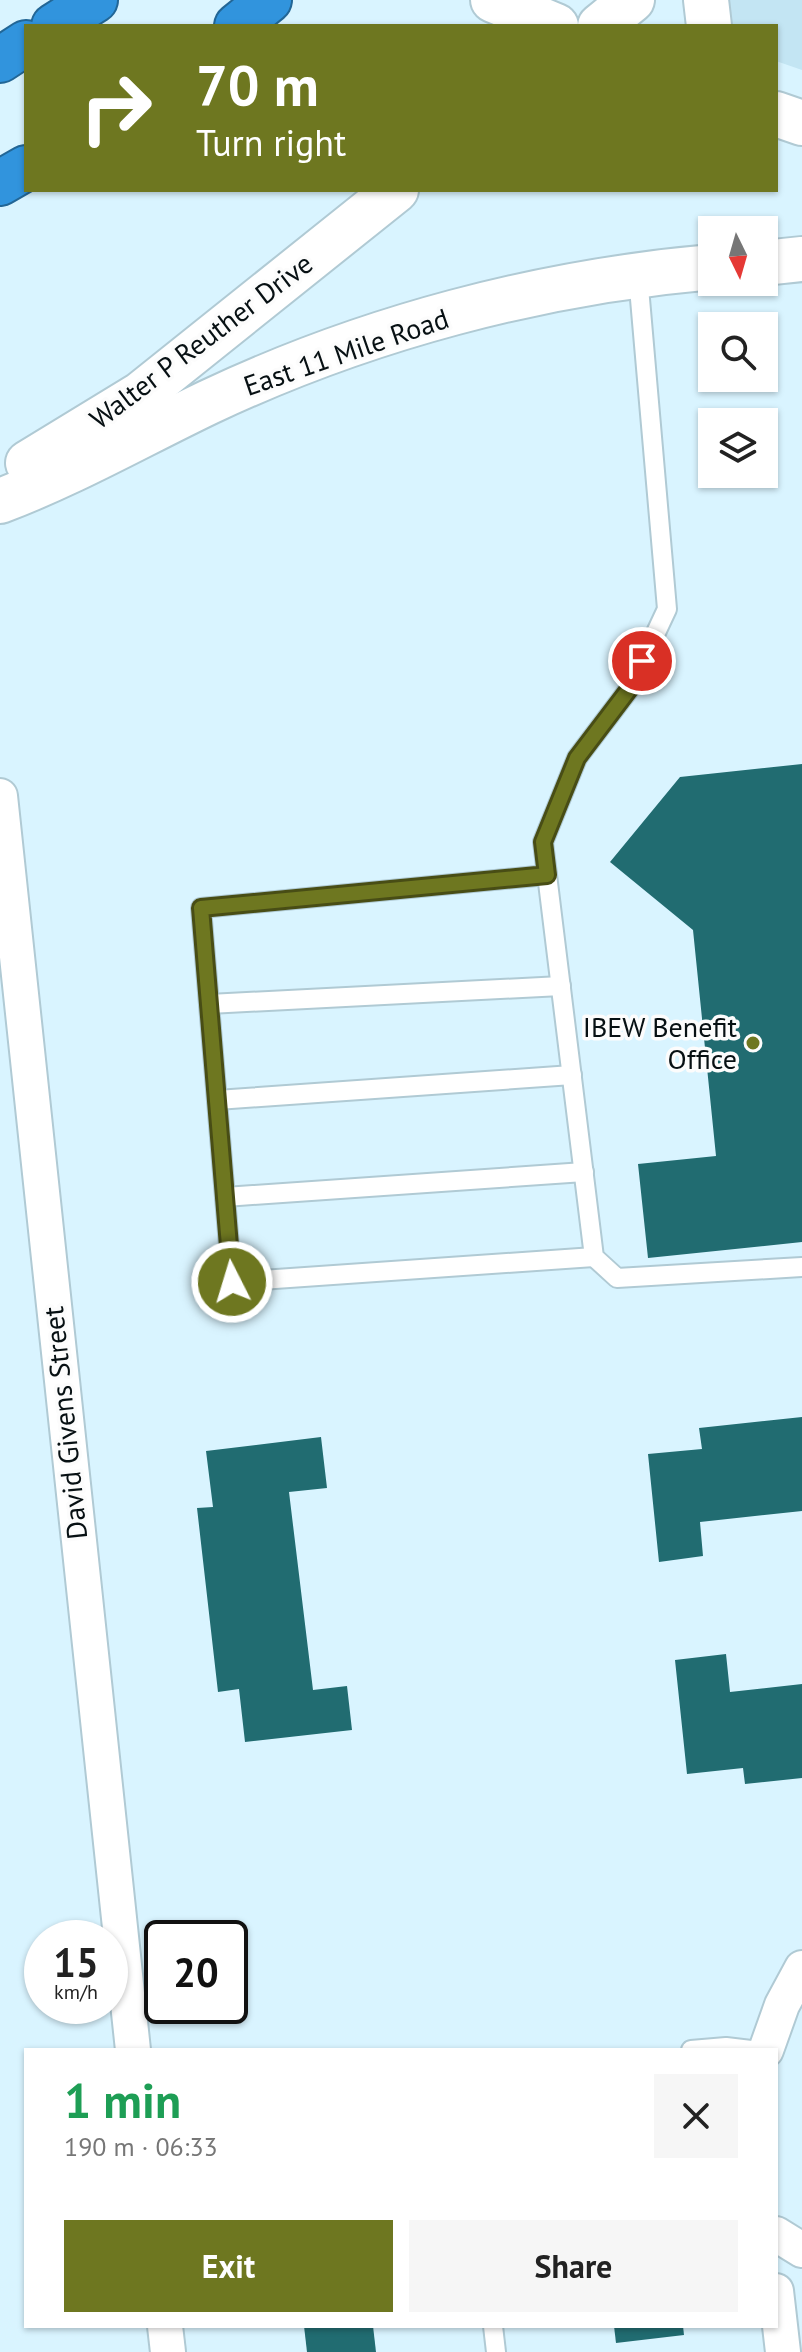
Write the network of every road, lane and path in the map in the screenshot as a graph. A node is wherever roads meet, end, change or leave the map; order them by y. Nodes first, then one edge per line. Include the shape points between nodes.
1 (95, 0) edge
2 (269, 0) edge
3 (471, 0) edge
4 (493, 0) edge
5 (632, 0) edge
6 (706, 0) edge
7 (57, 24) edge
8 (239, 24) edge
9 (483, 24) edge
10 (551, 24) edge
11 (602, 24) edge
12 (709, 24) edge
13 (24, 44) edge
14 (0, 60) edge
15 (778, 115) edge
16 (802, 123) edge
17 (24, 169) edge
18 (0, 183) edge
19 (394, 192) edge
20 (802, 259) edge
21 (778, 262) edge
22 (698, 269) edge
23 (638, 276) junction
24 (0, 483) edge
25 (0, 501) edge
26 (0, 796) edge
27 (547, 875) junction
28 (561, 986) junction
29 (209, 1004) junction
30 (572, 1075) junction
31 (217, 1100) junction
32 (584, 1172) junction
33 (225, 1197) junction
34 (594, 1257) junction
35 (802, 1267) edge
36 (802, 1968) edge
37 (133, 2048) edge
38 (714, 2048) edge
39 (734, 2048) edge
40 (767, 2048) edge
41 (778, 2235) edge
42 (802, 2250) edge
43 (778, 2308) edge
44 (165, 2328) edge
45 (493, 2328) edge
46 (168, 2352) edge
47 (496, 2352) edge
48 (783, 2352) edge

1 - 7 highway
2 - 8 highway
3 - 9 main road
4 - 10 main road
5 - 11 main road
6 - 12 main road
13 - 14 highway
15 - 16 main road
17 - 18 highway
19 - 24 main road, Walter P Reuther Drive via 141,394
20 - 21 main road
22 - 23 main road, East 11 Mile Road
23 - 25 main road, East 11 Mile Road via 577,283 352,344 210,402 55,480
23 - 27 lane via 667,609 630,688 577,758 543,842
26 - 37 street, David Givens Street
27 - 28 lane
27 - 29 lane via 201,908
28 - 29 lane
28 - 30 lane
29 - 31 lane
30 - 31 lane
30 - 32 lane
31 - 33 lane
32 - 33 lane
32 - 34 lane
33 - 34 lane via 232,1282
34 - 35 lane via 617,1278
36 - 40 street
38 - 39 lane
41 - 42 street
43 - 48 street
44 - 46 street
45 - 47 lane

